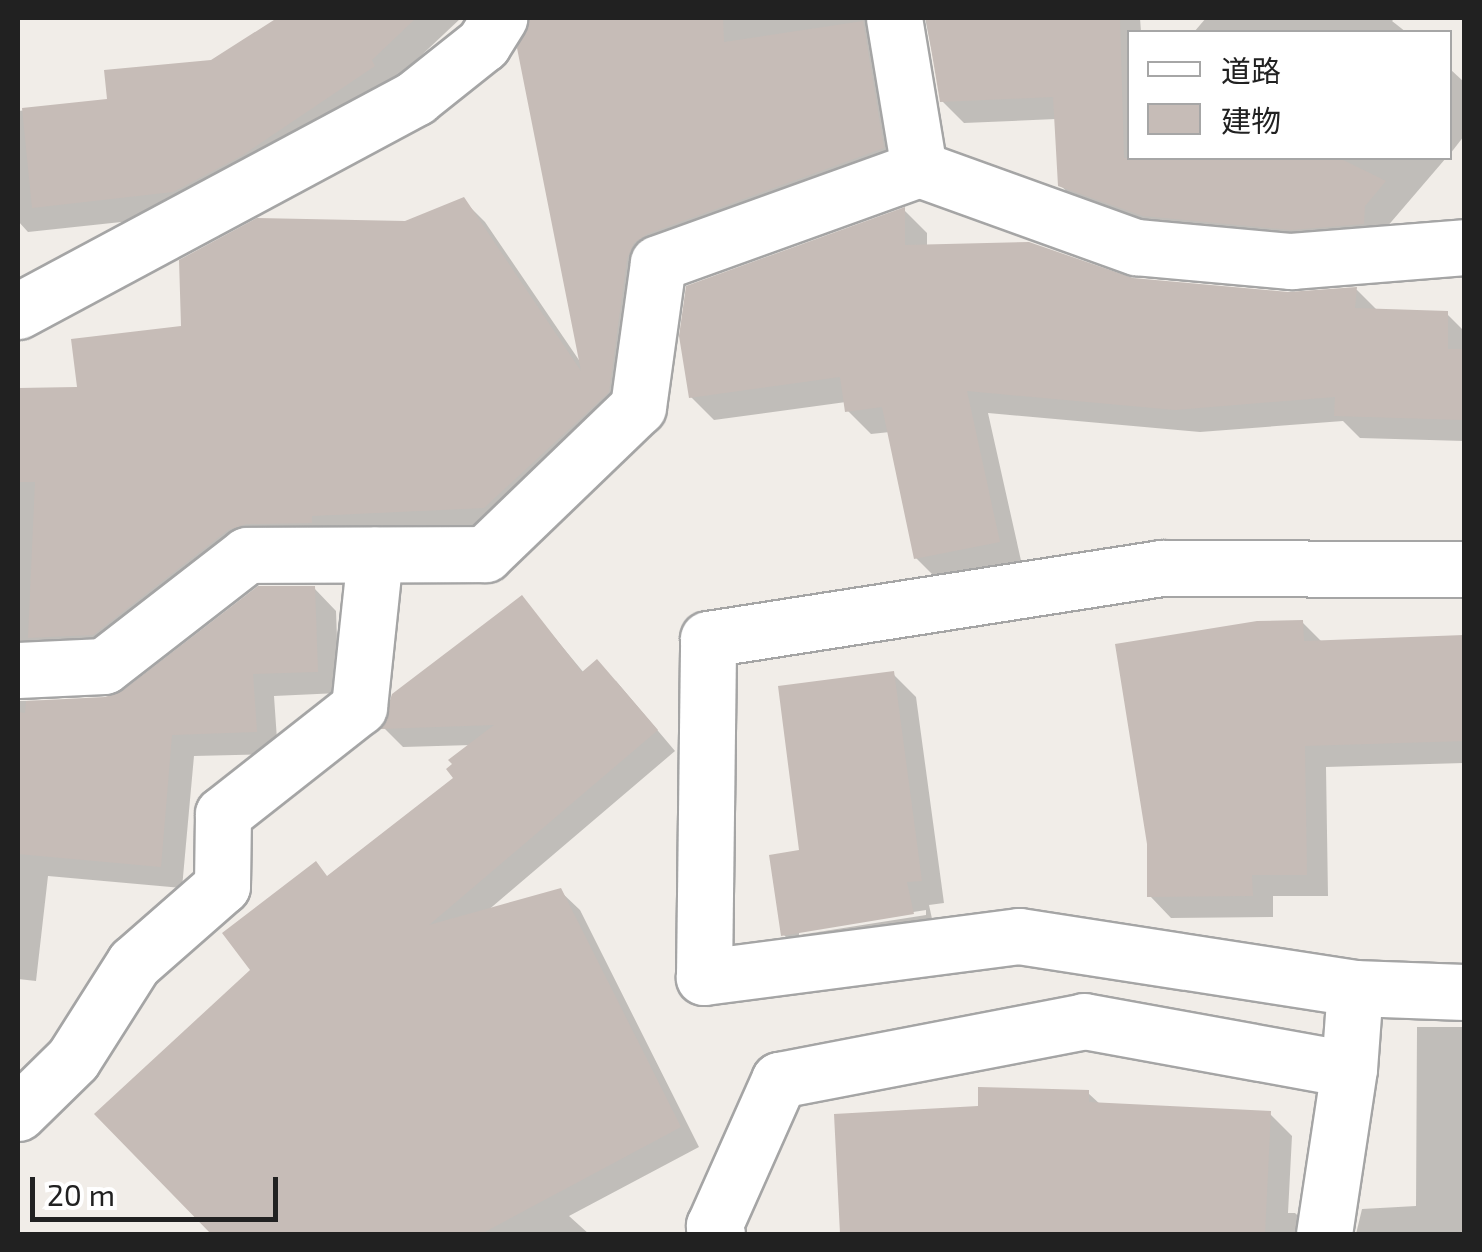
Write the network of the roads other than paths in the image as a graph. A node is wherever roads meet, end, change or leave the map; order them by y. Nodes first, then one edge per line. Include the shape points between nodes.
1 (498, 18) edge
2 (894, 18) edge
3 (919, 169) junction
4 (1464, 247) edge
5 (20, 304) edge
6 (375, 556) junction
7 (1464, 569) edge
8 (18, 670) edge
9 (1354, 988) junction
10 (1464, 992) edge
11 (1349, 1069) junction
12 (18, 1113) edge
13 (704, 1232) edge
14 (1324, 1234) edge

1 - 5 street via 483,44 415,98
2 - 3 street
3 - 4 street via 1136,248 1292,261
3 - 6 street via 658,262 638,406 485,554
6 - 8 street via 247,555 104,666
6 - 12 street via 359,707 223,814 222,886 134,963 73,1060
7 - 9 street via 1161,568 708,639 704,977 1019,936
9 - 10 street
9 - 11 street
11 - 13 street via 1084,1021 778,1080
11 - 14 street

